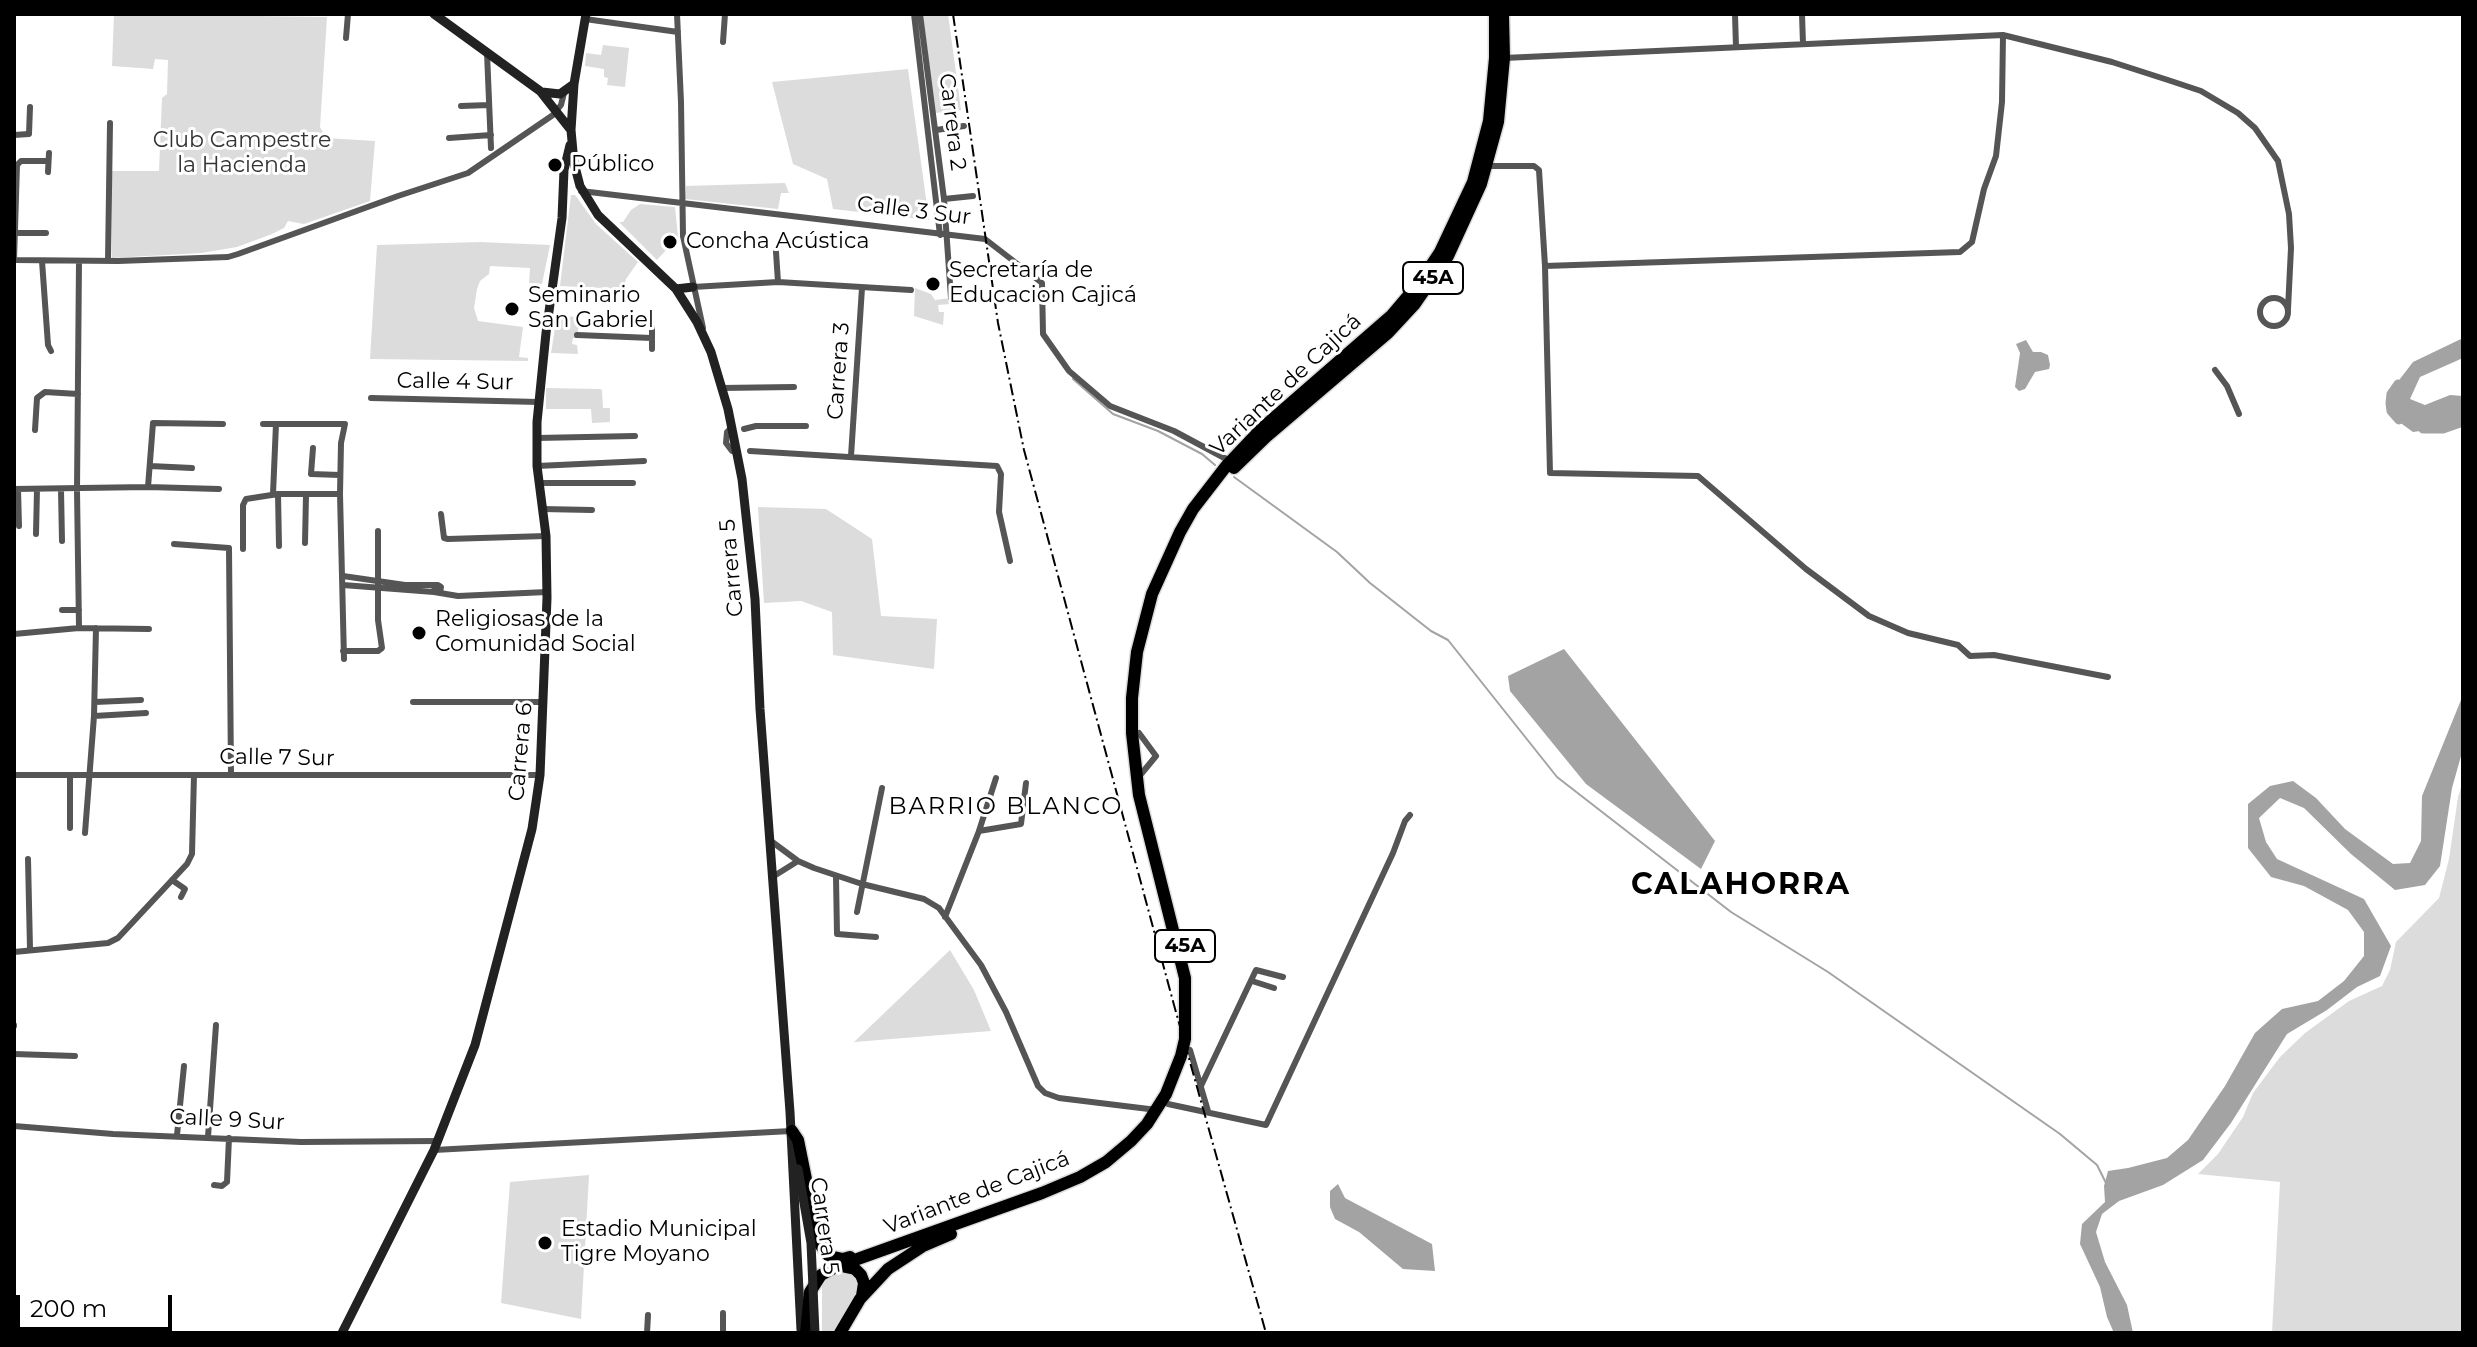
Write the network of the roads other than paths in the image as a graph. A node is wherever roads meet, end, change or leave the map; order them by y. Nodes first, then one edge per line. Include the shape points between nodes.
1 (348, 14) edge
2 (434, 14) edge
3 (677, 14) edge
4 (725, 14) edge
5 (917, 14) edge
6 (1495, 14) edge
7 (1503, 14) edge
8 (1735, 14) edge
9 (1802, 14) edge
10 (586, 16) edge
11 (678, 32) junction
12 (2003, 35) junction
13 (346, 38) dead end
14 (723, 42) dead end
15 (1803, 44) junction
16 (1736, 47) junction
17 (487, 53) junction
18 (1504, 58) junction
19 (574, 84) junction
20 (540, 91) junction
21 (564, 93) junction
22 (489, 105) junction
23 (461, 106) dead end
24 (30, 107) dead end
25 (558, 110) junction
26 (110, 123) dead end
27 (964, 126) dead end
28 (936, 130) junction
29 (14, 135) edge
30 (491, 135) junction
31 (571, 135) junction
32 (449, 138) dead end
33 (491, 148) dead end
34 (49, 153) dead end
35 (48, 161) junction
36 (1487, 166) junction
37 (48, 172) dead end
38 (580, 188) junction
39 (564, 189) junction
40 (973, 196) dead end
41 (944, 199) junction
42 (681, 201) junction
43 (15, 233) edge
44 (46, 233) dead end
45 (943, 235) junction
46 (776, 252) dead end
47 (14, 260) edge
48 (42, 261) junction
49 (79, 261) junction
50 (108, 261) junction
51 (1545, 266) junction
52 (778, 282) junction
53 (2291, 284) junction
54 (693, 287) junction
55 (862, 288) junction
56 (676, 289) junction
57 (911, 290) dead end
58 (951, 298) dead end
59 (2277, 298) junction
60 (2288, 309) junction
61 (652, 328) dead end
62 (577, 335) dead end
63 (652, 338) junction
64 (706, 340) junction
65 (652, 349) dead end
66 (51, 351) dead end
67 (2215, 370) dead end
68 (794, 387) dead end
69 (721, 388) junction
70 (78, 394) junction
71 (371, 398) dead end
72 (539, 402) junction
73 (2239, 414) dead end
74 (223, 424) dead end
75 (263, 424) dead end
76 (276, 424) junction
77 (806, 426) dead end
78 (744, 429) dead end
79 (35, 430) dead end
80 (635, 436) dead end
81 (537, 438) junction
82 (313, 448) dead end
83 (750, 451) dead end
84 (851, 456) junction
85 (644, 461) dead end
86 (1230, 465) junction
87 (150, 466) junction
88 (192, 468) dead end
89 (537, 468) junction
90 (525, 471) dead end
91 (340, 475) junction
92 (539, 483) junction
93 (633, 483) dead end
94 (1215, 485) junction
95 (148, 487) junction
96 (16, 489) edge
97 (37, 489) junction
98 (219, 489) dead end
99 (61, 490) junction
100 (77, 490) junction
101 (276, 494) junction
102 (340, 494) junction
103 (306, 495) junction
104 (542, 509) junction
105 (592, 510) dead end
106 (441, 514) dead end
107 (19, 526) dead end
108 (378, 531) dead end
109 (36, 534) dead end
110 (546, 536) junction
111 (62, 541) dead end
112 (305, 543) dead end
113 (174, 544) dead end
114 (279, 546) dead end
115 (243, 549) dead end
116 (1010, 561) dead end
117 (348, 583) junction
118 (378, 585) junction
119 (547, 592) junction
120 (62, 610) dead end
121 (79, 610) junction
122 (79, 628) junction
123 (96, 628) junction
124 (149, 629) dead end
125 (14, 634) edge
126 (2108, 677) dead end
127 (141, 700) dead end
128 (95, 702) junction
129 (413, 702) dead end
130 (544, 702) junction
131 (146, 713) dead end
132 (94, 716) junction
133 (1139, 733) junction
134 (383, 767) dead end
135 (1142, 773) junction
136 (14, 775) edge
137 (70, 775) junction
138 (90, 775) junction
139 (194, 775) junction
140 (231, 775) junction
141 (540, 775) junction
142 (383, 777) junction
143 (996, 778) dead end
144 (1026, 783) dead end
145 (882, 788) dead end
146 (1410, 815) dead end
147 (70, 828) dead end
148 (979, 831) junction
149 (85, 833) dead end
150 (771, 841) junction
151 (28, 859) dead end
152 (798, 861) junction
153 (774, 876) junction
154 (836, 877) junction
155 (172, 880) junction
156 (862, 884) junction
157 (181, 897) dead end
158 (857, 912) dead end
159 (945, 917) junction
160 (876, 937) dead end
161 (30, 949) junction
162 (14, 952) edge
163 (1283, 977) dead end
164 (1252, 981) junction
165 (1274, 988) dead end
166 (216, 1025) dead end
167 (1190, 1050) junction
168 (14, 1054) edge
169 (75, 1056) dead end
170 (184, 1066) dead end
171 (1200, 1088) junction
172 (1163, 1107) junction
173 (1208, 1111) junction
174 (14, 1126) edge
175 (791, 1129) junction
176 (177, 1135) junction
177 (208, 1137) junction
178 (229, 1138) junction
179 (436, 1146) junction
180 (214, 1185) dead end
181 (888, 1248) junction
182 (838, 1266) junction
183 (860, 1299) junction
184 (723, 1313) dead end
185 (648, 1315) dead end
186 (342, 1333) edge
187 (647, 1333) edge
188 (723, 1333) edge
189 (804, 1333) edge
190 (815, 1333) edge
191 (840, 1333) edge

1 - 13 street
2 - 17 main road
3 - 11 street, Carrera 5 / 45A
4 - 14 street
5 - 28 street, Carrera 2
5 - 45 street
6 - 86 highway, Variante de Cajicá / 45A via 1486,135 1469,193 1440,252 1392,315 1261,429
7 - 18 highway, Variante de Cajicá / 45A
8 - 16 street
9 - 15 street
10 - 11 street
10 - 19 main road, Carrera 6 / 45A
11 - 42 street, Carrera 5 / 45A
12 - 15 street
12 - 51 street via 1996,156 1972,242 1960,252
12 - 53 street via 2171,81 2238,113 2278,161 2289,214
15 - 16 street
16 - 18 street
17 - 20 main road
17 - 22 street
18 - 36 highway, Variante de Cajicá / 45A via 1498,122
19 - 21 main road
19 - 31 main road, Carrera 6 / 45A
20 - 21 main road
20 - 25 main road
21 - 25 street
22 - 23 street
22 - 30 street
24 - 29 street via 29,134
25 - 31 main road
25 - 50 street via 468,173 287,238 228,257
26 - 50 street
27 - 28 street
28 - 41 street, Carrera 2
30 - 32 street
30 - 33 street
31 - 38 main road, Carrera 6 / 45A
31 - 39 main road, Carrera 6
34 - 35 street
35 - 37 street
35 - 43 street via 17,165
36 - 51 street via 1534,166 1544,178
36 - 86 highway, Variante de Cajicá / 45A via 1457,239 1414,305 1388,333
38 - 39 main road via 571,182
38 - 42 street, Calle 3 Sur
38 - 56 main road, Carrera 6 / 45A via 598,215
39 - 72 main road, Carrera 6
40 - 41 street
41 - 45 street, Carrera 2
42 - 45 street, Calle 3 Sur
42 - 54 street, Carrera 5 / 45A
43 - 44 street
43 - 47 street
45 - 58 street
45 - 86 street, Calle 3 Sur via 985,239 1039,279 1043,334 1069,371 1110,406 1174,431
46 - 52 street
47 - 48 street
48 - 49 street
48 - 66 street
49 - 50 street
49 - 70 street
51 - 126 street via 1550,473 1698,476 1869,616 1908,633 1958,645 1970,656 1994,655
52 - 54 street
52 - 55 street
53 - 59 street
53 - 60 street
54 - 56 main road
54 - 64 street, Carrera 5 / 45A
55 - 57 street
55 - 84 street, Carrera 3
56 - 64 main road, Carrera 6 / 45A
59 - 60 street
59 - 60 street via 2268,298 2261,306 2264,322 2280,325
61 - 63 street
62 - 63 street
63 - 65 street
64 - 69 main road, Carrera 5 / 45A
67 - 73 street
68 - 69 street
69 - 150 main road, Carrera 5 / 45A via 738,453 754,585
70 - 79 street via 45,392 37,398
70 - 100 street
71 - 72 street, Calle 4 Sur
72 - 81 main road, Carrera 6
74 - 87 street via 153,423
75 - 76 street
76 - 91 street via 345,424
76 - 101 street
77 - 78 street
80 - 81 street
81 - 89 main road, Carrera 6
82 - 91 street via 311,474
83 - 84 street
84 - 116 street via 997,466 999,512
85 - 89 street
86 - 94 highway, Variante de Cajicá / 45A
87 - 88 street
87 - 95 street
89 - 90 street
89 - 92 main road, Carrera 6
91 - 102 street
92 - 93 street
92 - 104 main road, Carrera 6
94 - 133 highway, Variante de Cajicá / 45A via 1159,595 1145,647
94 - 172 highway, Variante de Cajicá / 45A via 1180,532 1152,594 1133,686 1139,795 1181,955 1187,998 1181,1056
95 - 98 street
95 - 100 street
96 - 97 street
96 - 107 street
97 - 99 street
97 - 109 street
99 - 100 street
99 - 111 street
100 - 121 street
101 - 103 street
101 - 114 street
101 - 115 street via 246,499
102 - 103 street
102 - 117 street via 343,576
103 - 112 street
104 - 105 street
104 - 110 main road, Carrera 6
106 - 110 street via 448,539
108 - 118 street
110 - 119 main road, Carrera 6
113 - 140 street via 229,548
117 - 118 street
117 - 118 street via 344,655 381,651
118 - 119 street via 458,596
119 - 130 main road, Carrera 6
120 - 121 street
121 - 122 street
122 - 123 street
122 - 125 street
123 - 124 street
123 - 128 street
127 - 128 street
128 - 132 street
129 - 130 street
130 - 141 main road, Carrera 6
131 - 132 street
132 - 138 street
133 - 135 highway, Variante de Cajicá / 45A
133 - 135 street via 1158,756
134 - 142 street
135 - 167 highway, Variante de Cajicá / 45A via 1189,962 1194,998
136 - 137 street, Calle 7 Sur
137 - 138 street, Calle 7 Sur
137 - 147 street
138 - 139 street, Calle 7 Sur
138 - 149 street
139 - 140 street, Calle 7 Sur
139 - 155 street via 192,854
140 - 142 street, Calle 7 Sur
141 - 142 street, Calle 7 Sur
141 - 179 main road, Carrera 6 via 532,829 486,1008
143 - 148 street
144 - 148 street via 1021,824
145 - 156 street
146 - 173 street via 1266,1125
148 - 159 street
150 - 152 street
150 - 153 main road, Carrera 5 / 45A
151 - 161 street
152 - 153 street
152 - 154 street
153 - 175 main road, Carrera 5 / 45A
154 - 156 street
154 - 160 street via 837,934
155 - 157 street via 185,889
155 - 161 street via 108,943
156 - 158 street
156 - 159 street via 924,899
159 - 172 street via 981,965 1040,1089 1059,1098
161 - 162 street
163 - 164 street via 1257,970
164 - 165 street
164 - 171 street
166 - 177 street
167 - 171 street
167 - 172 highway, Variante de Cajicá / 45A
168 - 169 street
170 - 176 street
171 - 173 street
172 - 173 street
172 - 181 highway, Variante de Cajicá / 45A via 1118,1152 1080,1177
172 - 183 highway, Variante de Cajicá / 45A via 1146,1136 1114,1166 1076,1187 923,1246 888,1269
174 - 176 street, Calle 9 Sur
175 - 179 street, Calle 9 Sur
175 - 181 highway via 798,1140 823,1252 843,1259
175 - 189 main road, Carrera 5 / 45A
175 - 190 main road, Carrera 5 / 45A, bridge via 811,1243
176 - 177 street, Calle 9 Sur
177 - 178 street, Calle 9 Sur
178 - 179 street, Calle 9 Sur
178 - 180 street via 227,1182
179 - 186 main road, Carrera 6
181 - 182 highway, Variante de Cajicá / 45A
182 - 183 highway via 861,1275
182 - 189 highway, Variante de Cajicá / 45A via 821,1275 810,1292
183 - 191 highway, Variante de Cajicá / 45A
184 - 188 street
185 - 187 street

